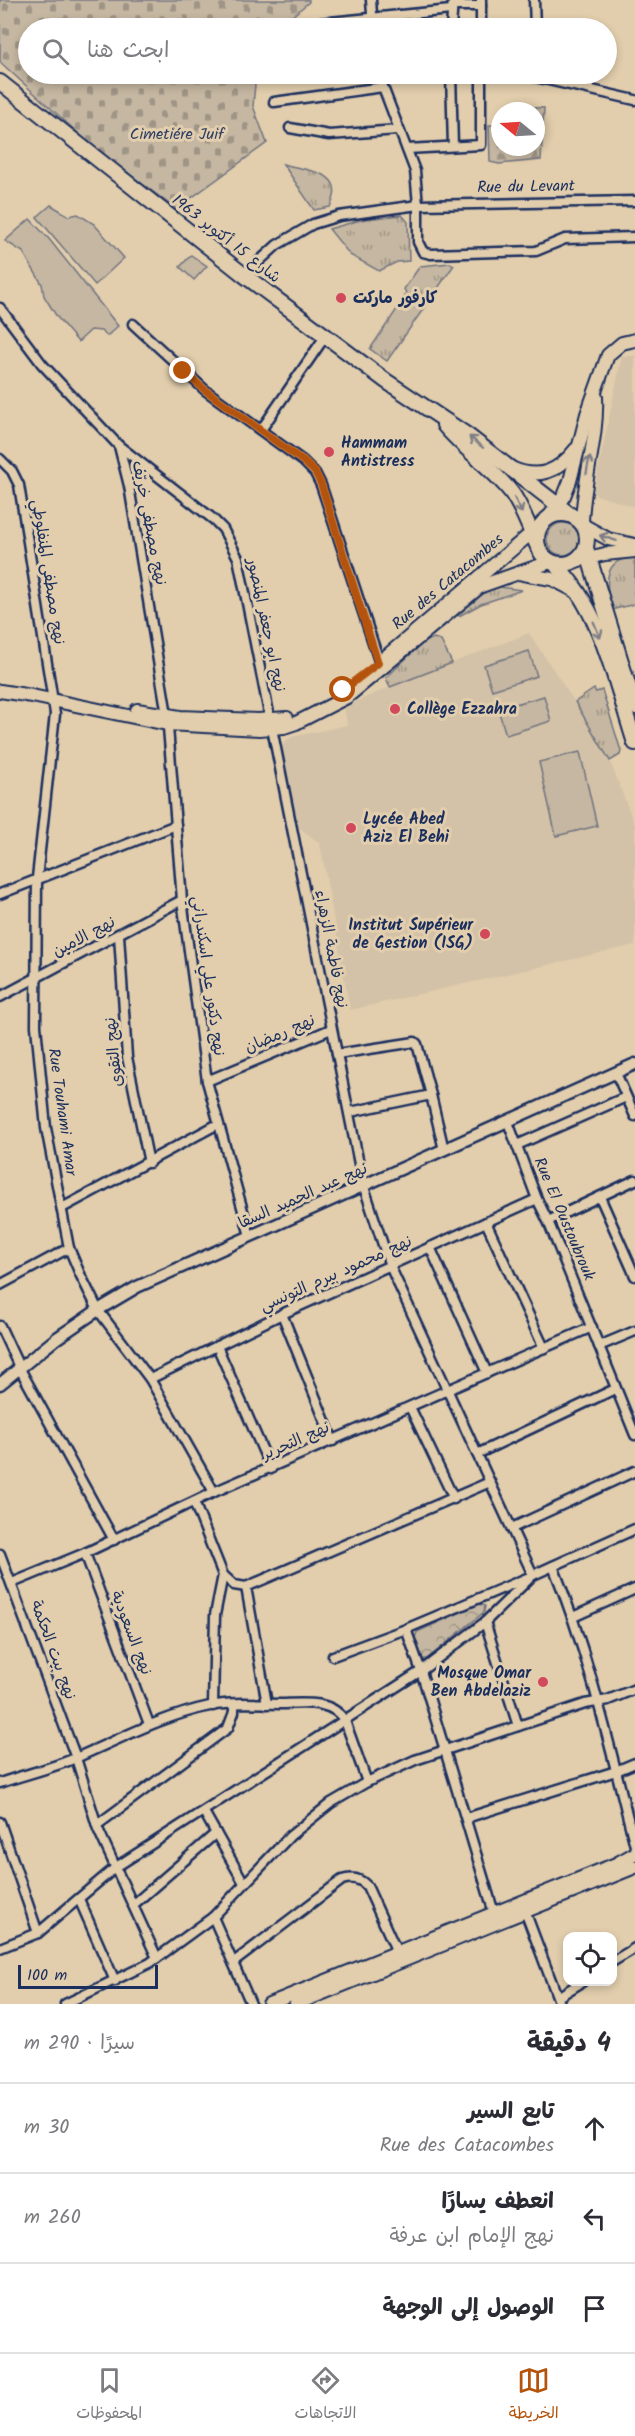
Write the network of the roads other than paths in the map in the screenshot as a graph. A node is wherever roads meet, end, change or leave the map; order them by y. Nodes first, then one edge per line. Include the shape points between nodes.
1 (371, 0) edge
2 (534, 0) edge
3 (481, 3) edge
4 (452, 5) edge
5 (373, 18) edge
6 (379, 18) edge
7 (535, 18) edge
8 (0, 82) edge
9 (382, 84) edge
10 (451, 84) edge
11 (481, 84) edge
12 (568, 84) edge
13 (383, 87) junction
14 (635, 100) edge
15 (274, 102) dead end
16 (290, 128) dead end
17 (398, 130) junction
18 (453, 146) junction
19 (407, 149) junction
20 (635, 201) edge
21 (418, 205) junction
22 (635, 237) edge
23 (244, 275) junction
24 (0, 308) edge
25 (133, 324) dead end
26 (326, 335) junction
27 (635, 340) edge
28 (596, 393) junction
29 (437, 417) junction
30 (261, 430) junction
31 (580, 443) junction
32 (119, 446) junction
33 (0, 459) edge
34 (504, 465) junction
35 (558, 505) junction
36 (579, 521) junction
37 (541, 525) junction
38 (635, 545) edge
39 (635, 551) edge
40 (584, 555) junction
41 (552, 563) junction
42 (519, 573) junction
43 (582, 596) junction
44 (380, 667) junction
45 (0, 691) edge
46 (53, 699) junction
47 (635, 707) edge
48 (167, 719) junction
49 (271, 724) junction
50 (635, 743) edge
51 (176, 825) junction
52 (37, 878) junction
53 (0, 894) edge
54 (182, 900) junction
55 (119, 935) junction
56 (35, 980) junction
57 (0, 997) edge
58 (331, 1029) junction
59 (337, 1054) junction
60 (635, 1064) edge
61 (616, 1073) junction
62 (207, 1081) junction
63 (431, 1095) junction
64 (626, 1096) junction
65 (350, 1112) junction
66 (635, 1116) edge
67 (508, 1122) junction
68 (218, 1124) junction
69 (517, 1145) junction
70 (444, 1149) junction
71 (148, 1164) junction
72 (635, 1180) edge
73 (363, 1184) junction
74 (600, 1197) junction
75 (537, 1199) junction
76 (62, 1208) junction
77 (548, 1221) junction
78 (486, 1222) junction
79 (250, 1236) junction
80 (430, 1247) junction
81 (69, 1248) junction
82 (390, 1266) junction
83 (635, 1276) edge
84 (0, 1285) edge
85 (98, 1310) junction
86 (282, 1314) junction
87 (0, 1326) edge
88 (592, 1327) junction
89 (635, 1331) edge
90 (217, 1346) junction
91 (598, 1346) junction
92 (544, 1348) junction
93 (20, 1369) junction
94 (487, 1373) junction
95 (150, 1379) junction
96 (0, 1384) edge
97 (615, 1389) junction
98 (447, 1390) junction
99 (410, 1407) junction
100 (635, 1435) edge
101 (333, 1441) junction
102 (477, 1454) junction
103 (271, 1469) junction
104 (635, 1471) edge
105 (490, 1482) junction
106 (214, 1492) junction
107 (454, 1499) junction
108 (194, 1502) junction
109 (512, 1528) junction
110 (635, 1529) edge
111 (114, 1540) junction
112 (84, 1553) junction
113 (0, 1554) edge
114 (553, 1566) junction
115 (223, 1575) junction
116 (533, 1575) junction
117 (12, 1583) junction
118 (246, 1587) junction
119 (635, 1589) edge
120 (573, 1617) junction
121 (485, 1622) junction
122 (406, 1629) junction
123 (333, 1656) dead end
124 (421, 1671) junction
125 (635, 1689) edge
126 (599, 1701) junction
127 (234, 1704) junction
128 (267, 1704) junction
129 (213, 1706) junction
130 (345, 1720) junction
131 (149, 1724) junction
132 (518, 1726) junction
133 (444, 1751) junction
134 (76, 1758) junction
135 (635, 1763) edge
136 (616, 1771) junction
137 (367, 1782) junction
138 (0, 1783) edge
139 (204, 1812) junction
140 (466, 1818) junction
141 (0, 1822) edge
142 (97, 1825) junction
143 (216, 1833) junction
144 (635, 1857) edge
145 (116, 1868) junction
146 (244, 1883) junction
147 (79, 1899) junction
148 (133, 1905) junction
149 (525, 1911) junction
150 (494, 1913) junction
151 (213, 1917) junction
152 (38, 1934) junction
153 (0, 1948) edge
154 (635, 1948) edge
155 (397, 1952) junction
156 (157, 1958) junction
157 (617, 1959) edge
158 (234, 1962) junction
159 (115, 1981) junction
160 (577, 1986) edge
161 (315, 2000) edge
162 (559, 2000) edge
163 (64, 2004) edge
164 (251, 2004) edge
165 (269, 2004) edge
166 (296, 2004) edge

1 - 5 street
2 - 7 street
3 - 4 street
4 - 6 street
8 - 23 main road, شارع 15 أكتوبر 1963
9 - 13 street
10 - 18 street
11 - 18 street via 481,145
12 - 14 street
13 - 15 street
13 - 17 street
16 - 17 street via 329,135
17 - 19 street
18 - 19 street
19 - 21 street via 415,171
20 - 21 street, Rue du Levant
21 - 22 street via 419,246 430,254 536,251 565,239
21 - 23 street, Rue du Levant via 339,216 313,224 277,245
23 - 26 main road, شارع 15 أكتوبر 1963
24 - 32 street, نهج مصطفى خريّف via 42,364
25 - 30 street via 200,386
26 - 29 main road, شارع 15 أكتوبر 1963
26 - 30 street
27 - 28 main road via 611,351
28 - 31 main road, Rue des Catacombes
36 -> 28 main road via 597,417
34 -> 29 main road, شارع 15 أكتوبر 1963
29 -> 37 main road, شارع 15 أكتوبر 1963
30 - 44 street via 315,472
31 - 34 main road via 561,467 552,471 531,473
31 - 35 main road, Rue des Catacombes via 570,481
32 - 48 street, نهج مصطفى خريّف
32 - 49 street, نهج ابو جعفر المنصور via 213,519 228,537 238,558
33 - 46 street, نهج مصطفى المنفلوطي via 19,485
34 - 35 main road, شارع 15 أكتوبر 1963
35 - 36 main road, شارع 15 أكتوبر 1963
35 - 37 main road, Rue des Catacombes
36 - 37 main road via 564,514
38 -> 36 main road via 608,539
36 - 40 main road via 588,536
37 - 41 main road, شارع 15 أكتوبر 1963 via 538,547
37 - 44 main road, Rue des Catacombes
39 - 40 main road
40 - 41 main road via 569,564
40 - 47 main road
41 - 42 main road, Rue des Catacombes
41 - 43 main road
42 - 43 main road via 552,579
42 - 44 main road, Rue des Catacombes via 472,592
43 -> 50 main road via 602,642
44 - 49 main road, Rue des Catacombes via 294,716
45 - 46 main road, Rue des Catacombes
46 - 48 main road, Rue des Catacombes
46 - 52 street, Rue Touhami Amar via 55,714
48 - 49 main road, Rue des Catacombes
48 - 51 street, نهج دكتور علي اسكندراني
49 - 58 street, نهج فاطمة الزهراء
51 - 52 street
51 - 54 street, نهج دكتور علي اسكندراني
52 - 53 street
52 - 56 street, Rue Touhami Amar
54 - 55 street, نهج الامين
54 - 62 street, نهج دكتور علي اسكندراني
55 - 56 street, نهج الامين
55 - 71 street, نهج التقوى via 128,1057
56 - 57 street, نهج الامين
56 - 76 street, Rue Touhami Amar via 46,1128
58 - 59 street, نهج فاطمة الزهراء
58 - 62 street, نهج رمضان
59 - 63 street via 415,1042
59 - 65 street, نهج فاطمة الزهراء
60 - 61 street, نهج عبد الحميد السقا
61 - 64 street
61 - 67 street, نهج عبد الحميد السقا
62 - 68 street, نهج دكتور علي اسكندراني
63 - 65 street
63 - 70 street
64 - 66 street
64 - 69 street
65 - 73 street, نهج فاطمة الزهراء
67 - 69 street, Rue El Oustoubrouk
67 - 70 street, نهج عبد الحميد السقا
68 - 71 street
68 - 79 street, نهج دكتور علي اسكندراني
69 - 75 street, Rue El Oustoubrouk
70 - 73 street, نهج عبد الحميد السقا
71 - 76 street
72 - 74 street
73 - 79 street, نهج عبد الحميد السقا
73 - 82 street, نهج فاطمة الزهراء
74 - 77 street
74 - 83 street
75 - 77 street, Rue El Oustoubrouk
75 - 78 street, نهج محمود بيرم التونسي
76 - 81 street, Rue Touhami Amar
77 - 88 street, Rue El Oustoubrouk
78 - 80 street, نهج محمود بيرم التونسي
78 - 92 street
79 - 85 street, نهج عبد الحميد السقا via 137,1287
80 - 82 street, نهج محمود بيرم التونسي
80 - 94 street
81 - 84 street
81 - 85 street, Rue Touhami Amar
82 - 86 street, نهج محمود بيرم التونسي
82 - 98 street, نهج فاطمة الزهراء
85 - 93 street, نهج عبد الحميد السقا
85 - 95 street, Rue Touhami Amar
86 - 90 street, نهج محمود بيرم التونسي
86 - 101 street
87 - 93 street
88 - 91 street, Rue El Oustoubrouk
88 - 92 street, نهج التحرير
89 - 91 street
90 - 95 street, نهج محمود بيرم التونسي
90 - 103 street
91 - 97 street, Rue El Oustoubrouk
92 - 94 street, نهج التحرير
93 - 96 street, نهج عبد الحميد السقا
93 - 111 street
94 - 98 street, نهج التحرير
95 - 106 street, Rue Touhami Amar
97 - 100 street, Rue El Oustoubrouk
97 - 102 street
98 - 99 street, نهج التحرير
98 - 102 street, نهج فاطمة الزهراء
99 - 101 street, نهج التحرير
99 - 107 street
101 - 103 street, نهج التحرير
102 - 105 street, نهج فاطمة الزهراء
103 - 106 street, نهج التحرير
104 - 109 street
105 - 107 street
105 - 109 street, نهج فاطمة الزهراء
106 - 108 street, نهج التحرير
107 - 118 street
108 - 111 street, نهج التحرير
108 - 115 street
109 - 116 street, نهج فاطمة الزهراء
110 - 114 street
111 - 112 street, نهج التحرير
112 - 117 street, نهج التحرير
112 - 131 street, نهج السعودية
113 - 117 street, نهج بيت الحكمة
114 - 116 street
114 - 120 street
115 - 118 street via 234,1585
115 - 129 street via 215,1615
116 - 121 street
116 - 122 street
117 - 134 street, نهج بيت الحكمة
118 - 128 street
119 - 120 street
120 - 126 street
121 - 124 street
121 - 132 street
122 - 123 street
122 - 124 street
124 - 130 street
124 - 133 street
125 - 126 street
126 - 132 street
126 - 136 street
127 - 128 street
127 - 129 street
127 - 142 street via 228,1728
128 - 130 street via 334,1707
129 - 131 street
130 - 137 street
130 - 139 street
131 - 134 street
132 - 133 street
133 - 137 street
133 - 140 street
134 - 138 street
134 - 142 street, نهج بيت الحكمة
135 - 136 street
136 - 140 street
136 - 144 street
137 - 146 street via 330,1803 290,1836
139 - 143 street
139 - 145 street
140 - 150 street
141 - 152 street
142 - 145 street, نهج بيت الحكمة
143 - 146 street
143 - 148 street
144 - 149 main road
144 - 150 main road
145 - 147 street
145 - 148 street, نهج بيت الحكمة
146 - 151 street
147 - 152 street
147 - 159 street
148 - 156 street, نهج بيت الحكمة
149 - 161 main road
149 - 162 street
150 - 155 main road
151 - 156 street
151 - 158 street
152 - 153 street
154 - 157 street
155 - 158 street via 367,1886 350,1878 342,1880
155 - 165 main road
156 - 159 street
158 - 164 street
159 - 163 street
160 - 162 street
161 - 166 main road

